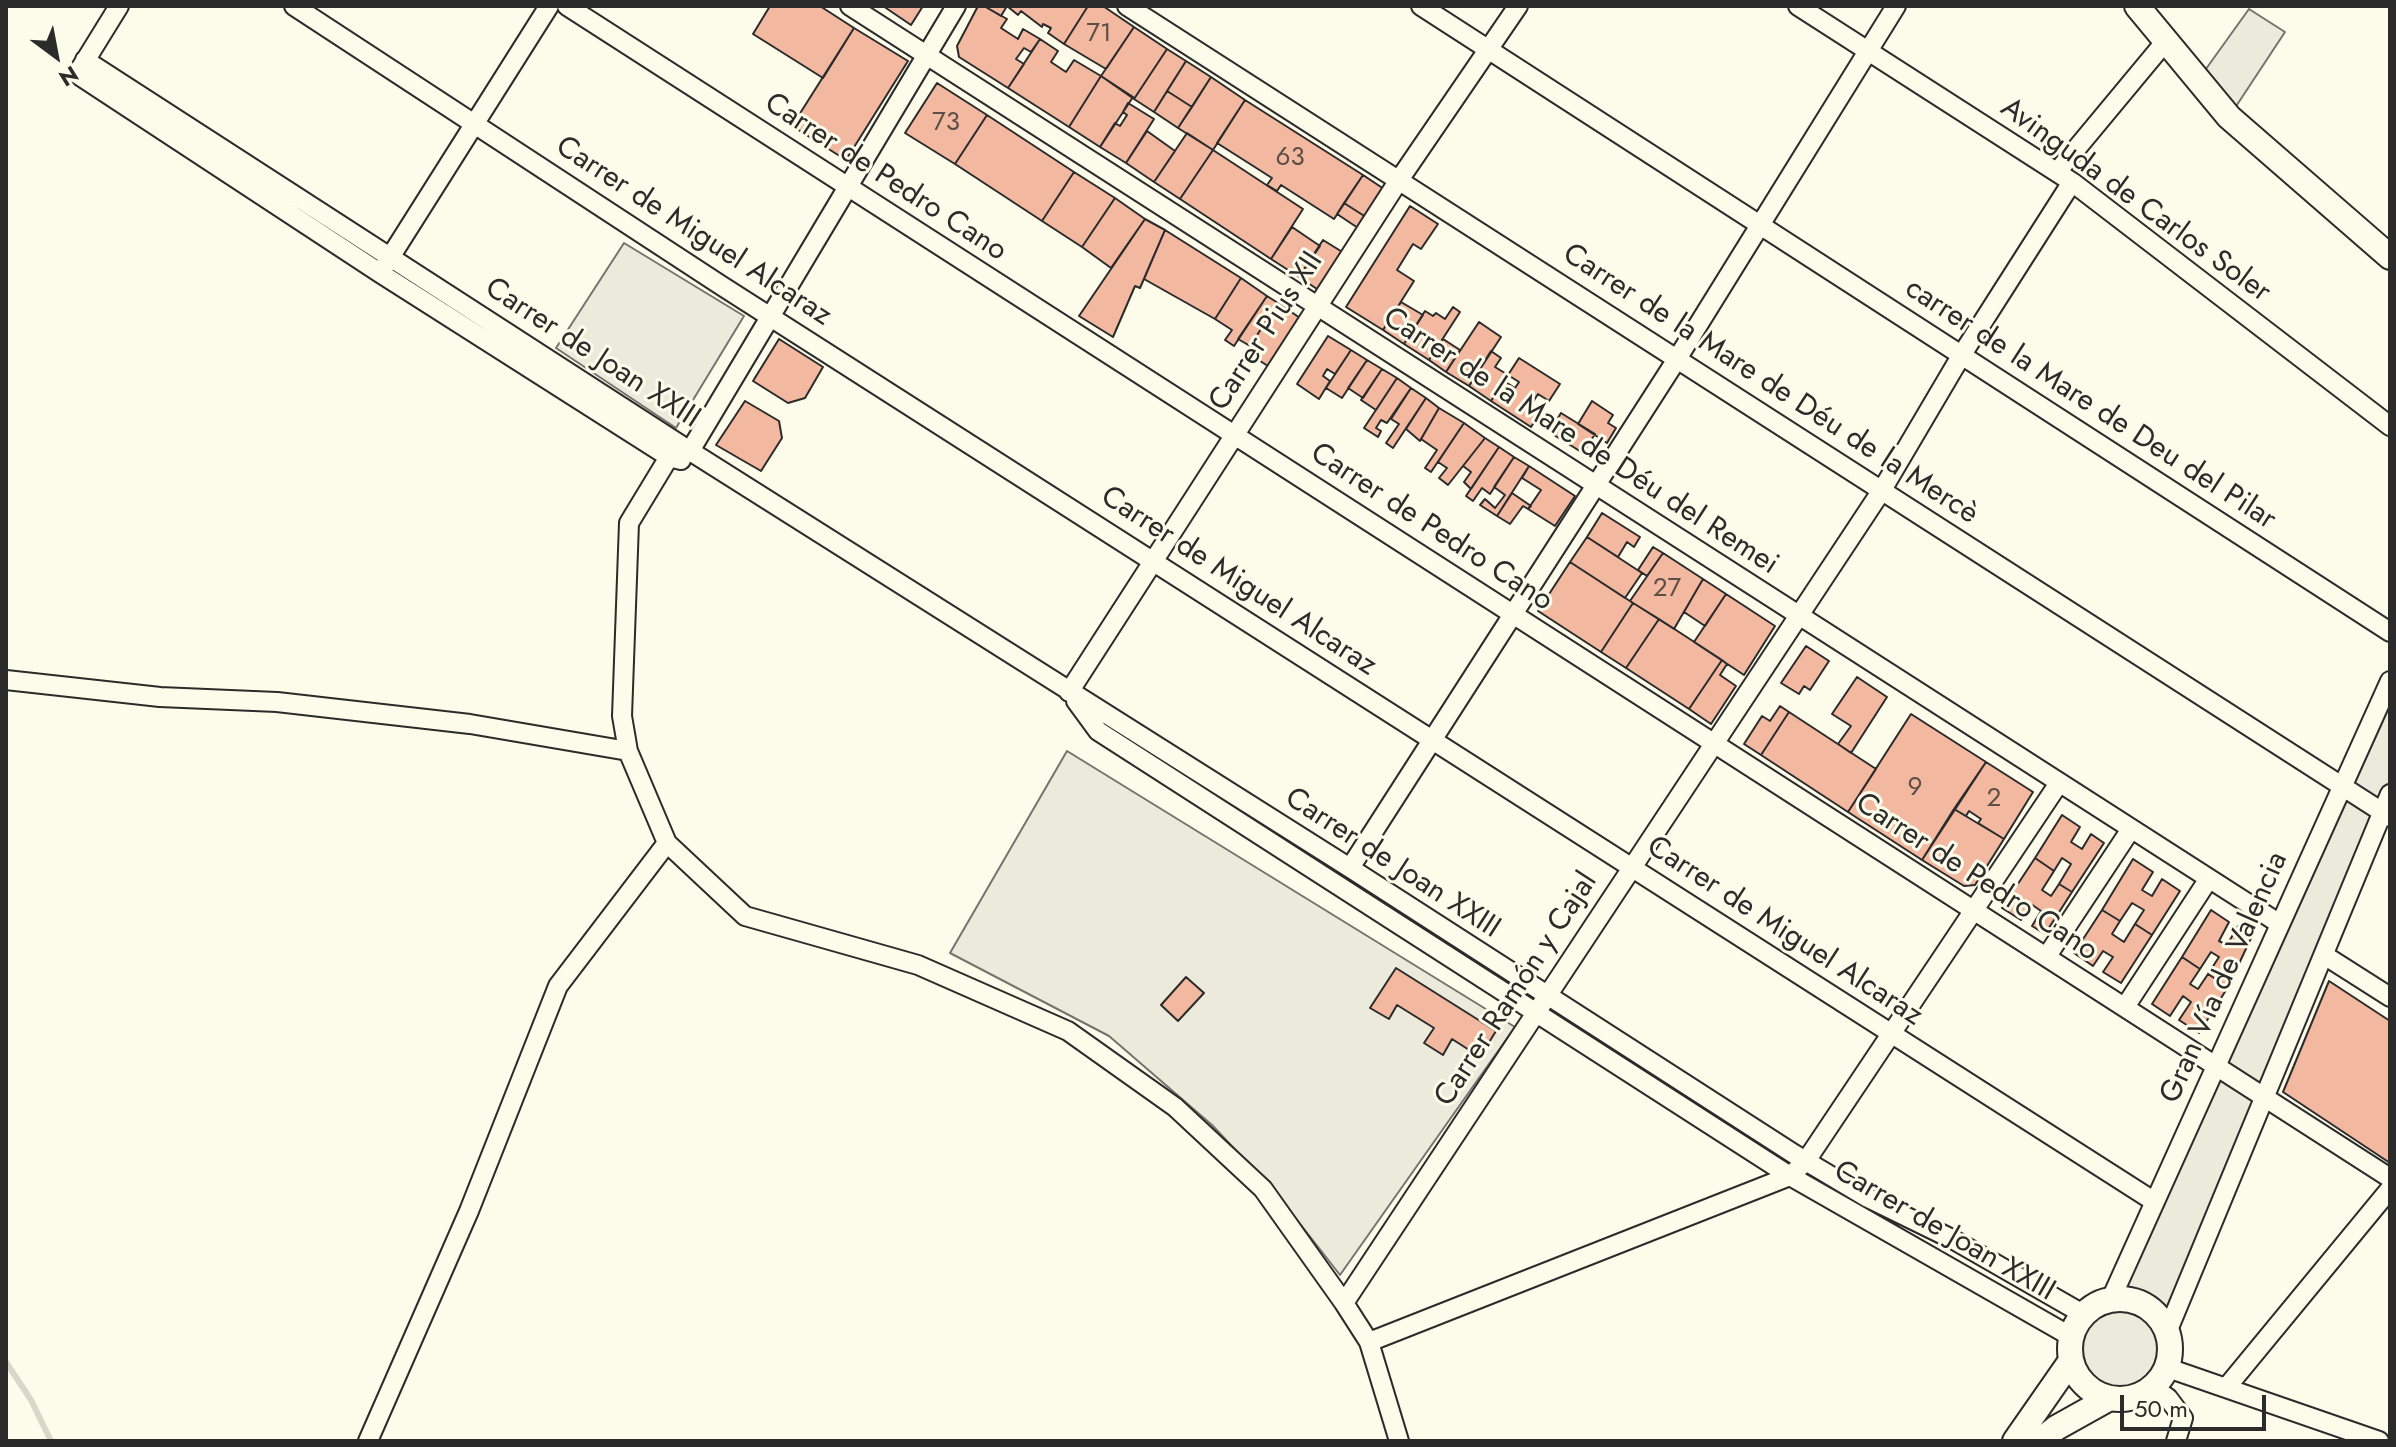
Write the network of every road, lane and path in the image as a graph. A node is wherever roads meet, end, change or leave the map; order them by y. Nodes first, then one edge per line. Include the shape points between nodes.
1 (119, 6) edge
2 (294, 6) edge
3 (549, 6) edge
4 (567, 6) edge
5 (850, 6) edge
6 (956, 6) edge
7 (1127, 6) edge
8 (1421, 6) edge
9 (1518, 6) edge
10 (1798, 6) edge
11 (1896, 6) edge
12 (2137, 6) edge
13 (2165, 42) junction
14 (1490, 49) junction
15 (1869, 51) junction
16 (927, 55) junction
17 (474, 123) junction
18 (2064, 177) junction
19 (1399, 180) junction
20 (848, 188) junction
21 (1761, 224) junction
22 (2390, 257) edge
23 (385, 265) junction
24 (1317, 306) junction
25 (771, 316) junction
26 (1961, 356) junction
27 (1677, 359) junction
28 (2390, 426) edge
29 (1234, 436) junction
30 (690, 451) junction
31 (669, 457) junction
32 (724, 472) junction
33 (1596, 485) junction
34 (1882, 490) junction
35 (1153, 561) junction
36 (1513, 614) junction
37 (1799, 616) junction
38 (2390, 632) edge
39 (6, 680) edge
40 (2390, 681) edge
41 (1069, 692) junction
42 (1432, 740) junction
43 (1714, 743) junction
44 (628, 751) junction
45 (2059, 783) junction
46 (2342, 786) junction
47 (2388, 807) edge
48 (2131, 829) junction
49 (667, 843) junction
50 (1350, 868) junction
51 (1631, 868) junction
52 (2208, 880) junction
53 (1973, 909) junction
54 (2280, 924) junction
55 (2324, 955) junction
56 (2047, 956) junction
57 (1547, 997) junction
58 (2390, 997) edge
59 (2125, 1007) junction
60 (1536, 1013) junction
61 (1890, 1034) junction
62 (2216, 1065) junction
63 (2265, 1096) junction
64 (1800, 1158) junction
65 (1790, 1176) junction
66 (2390, 1178) edge
67 (2390, 1189) edge
68 (2155, 1202) junction
69 (2111, 1299) junction
70 (1344, 1303) junction
71 (2083, 1314) junction
72 (2168, 1330) junction
73 (2070, 1336) junction
74 (1369, 1342) junction
75 (2070, 1362) junction
76 (2161, 1378) junction
77 (2226, 1388) junction
78 (2108, 1399) junction
79 (368, 1441) edge
80 (1399, 1441) edge
81 (2015, 1441) edge
82 (2040, 1441) edge
83 (2176, 1441) edge
84 (2379, 1441) edge

1 - 23 street, Carrer de Joan XXIII via 81,67
2 - 17 street, Carrer de Miguel Alcaraz
3 - 17 street
4 - 20 street, Carrer de Pedro Cano
5 - 16 street, Carrer de la Mare de Déu del Remei
6 - 16 street
7 - 19 street, Carrer de la Mare de Déu de la Mercè
8 - 14 street, carrer de la Mare de Deu del Pilar
9 - 14 street, Carrer Pius XII
10 - 15 street, Avinguda de Carlos Soler
11 - 15 street
12 - 13 street
13 - 18 street, Carrer Ramón y Cajal
13 - 22 street via 2229,117
14 - 19 street, Carrer Pius XII
14 - 21 street, carrer de la Mare de Deu del Pilar
15 - 18 street, Avinguda de Carlos Soler
15 - 21 street
16 - 20 street
16 - 24 street, Carrer de la Mare de Déu del Remei
17 - 23 street
17 - 25 street, Carrer de Miguel Alcaraz
18 - 26 street, Carrer Ramón y Cajal
18 - 28 street, Avinguda de Carlos Soler
19 - 24 street, Carrer Pius XII
19 - 27 street, Carrer de la Mare de Déu de la Mercè
20 - 25 street
20 - 29 street, Carrer de Pedro Cano
21 - 26 street, carrer de la Mare de Deu del Pilar
21 - 27 street
23 - 30 street, Carrer de Joan XXIII
23 - 31 street, Carrer de Joan XXIII
24 - 29 street, Carrer Pius XII
24 - 33 street, Carrer de la Mare de Déu del Remei
25 - 30 street
25 - 35 street, Carrer de Miguel Alcaraz
26 - 34 street, Carrer Ramón y Cajal
26 - 38 street, carrer de la Mare de Deu del Pilar
27 - 33 street
27 - 34 street, Carrer de la Mare de Déu de la Mercè
29 - 35 street, Carrer Pius XII
29 - 36 street, Carrer de Pedro Cano
30 - 31 street
30 - 32 street, Carrer de Joan XXIII
31 - 32 street, Carrer de Joan XXIII
31 - 44 street via 629,523 622,716
32 - 41 street, Carrer de Joan XXIII
33 - 36 street
33 - 37 street, Carrer de la Mare de Déu del Remei
34 - 37 street, Carrer Ramón y Cajal
34 - 46 street, Carrer de la Mare de Déu de la Mercè
35 - 41 street, Carrer Pius XII
35 - 42 street, Carrer de Miguel Alcaraz
36 - 42 street
36 - 43 street, Carrer de Pedro Cano
37 - 43 street, Carrer Ramón y Cajal
37 - 45 street, Carrer de la Mare de Déu del Remei
39 - 44 street via 440,720
40 - 46 street, Gran Vía de Valencia
41 - 50 street, Carrer de Joan XXIII
41 - 60 street, Carrer de Joan XXIII via 1098,731
42 - 50 street
42 - 51 street, Carrer de Miguel Alcaraz
43 - 51 street, Carrer Ramón y Cajal
43 - 53 street, Carrer de Pedro Cano
44 - 49 street
45 - 48 street, Carrer de la Mare de Déu del Remei
45 - 53 street
46 - 47 street, Carrer de la Mare de Déu de la Mercè
46 - 54 street, Gran Vía de Valencia
47 - 55 street
48 - 52 street, Carrer de la Mare de Déu del Remei
48 - 56 street
49 - 70 street via 745,916 918,965 1068,1031 1175,1107 1263,1189
49 - 79 street via 558,986 469,1211
50 - 57 street, Carrer de Joan XXIII
51 - 57 street, Carrer Ramón y Cajal
51 - 61 street, Carrer de Miguel Alcaraz
52 - 54 street, Carrer de la Mare de Déu del Remei
52 - 59 street
53 - 56 street, Carrer de Pedro Cano
53 - 61 street
54 - 62 street, Gran Vía de Valencia
55 - 58 street
55 - 63 street
56 - 59 street, Carrer de Pedro Cano
57 - 60 street, Carrer Ramón y Cajal
57 - 64 street, Carrer de Joan XXIII
59 - 62 street, Carrer de Pedro Cano
60 - 65 street, Carrer de Joan XXIII
60 - 70 street, Carrer Ramón y Cajal
61 - 64 street
61 - 68 street, Carrer de Miguel Alcaraz
62 - 63 street, Carrer de Pedro Cano
62 - 68 street, Gran Vía de Valencia
63 - 66 street, Carrer de Pedro Cano
63 - 72 street
64 - 65 street, Carrer de Joan XXIII
64 - 71 street, Carrer de Joan XXIII
65 - 73 street, Carrer de Joan XXIII
65 - 74 street
67 - 77 street
68 - 69 street, Gran Vía de Valencia
69 - 71 street
69 - 72 street via 2135,1300 2155,1311
70 - 74 street
71 - 73 street
72 - 76 street via 2172,1349
73 - 75 street
74 - 80 street
75 - 78 street via 2091,1391
75 - 81 street
76 - 77 street
76 - 78 street via 2132,1399
76 - 83 street via 2183,1418
77 - 84 street
78 - 82 street

